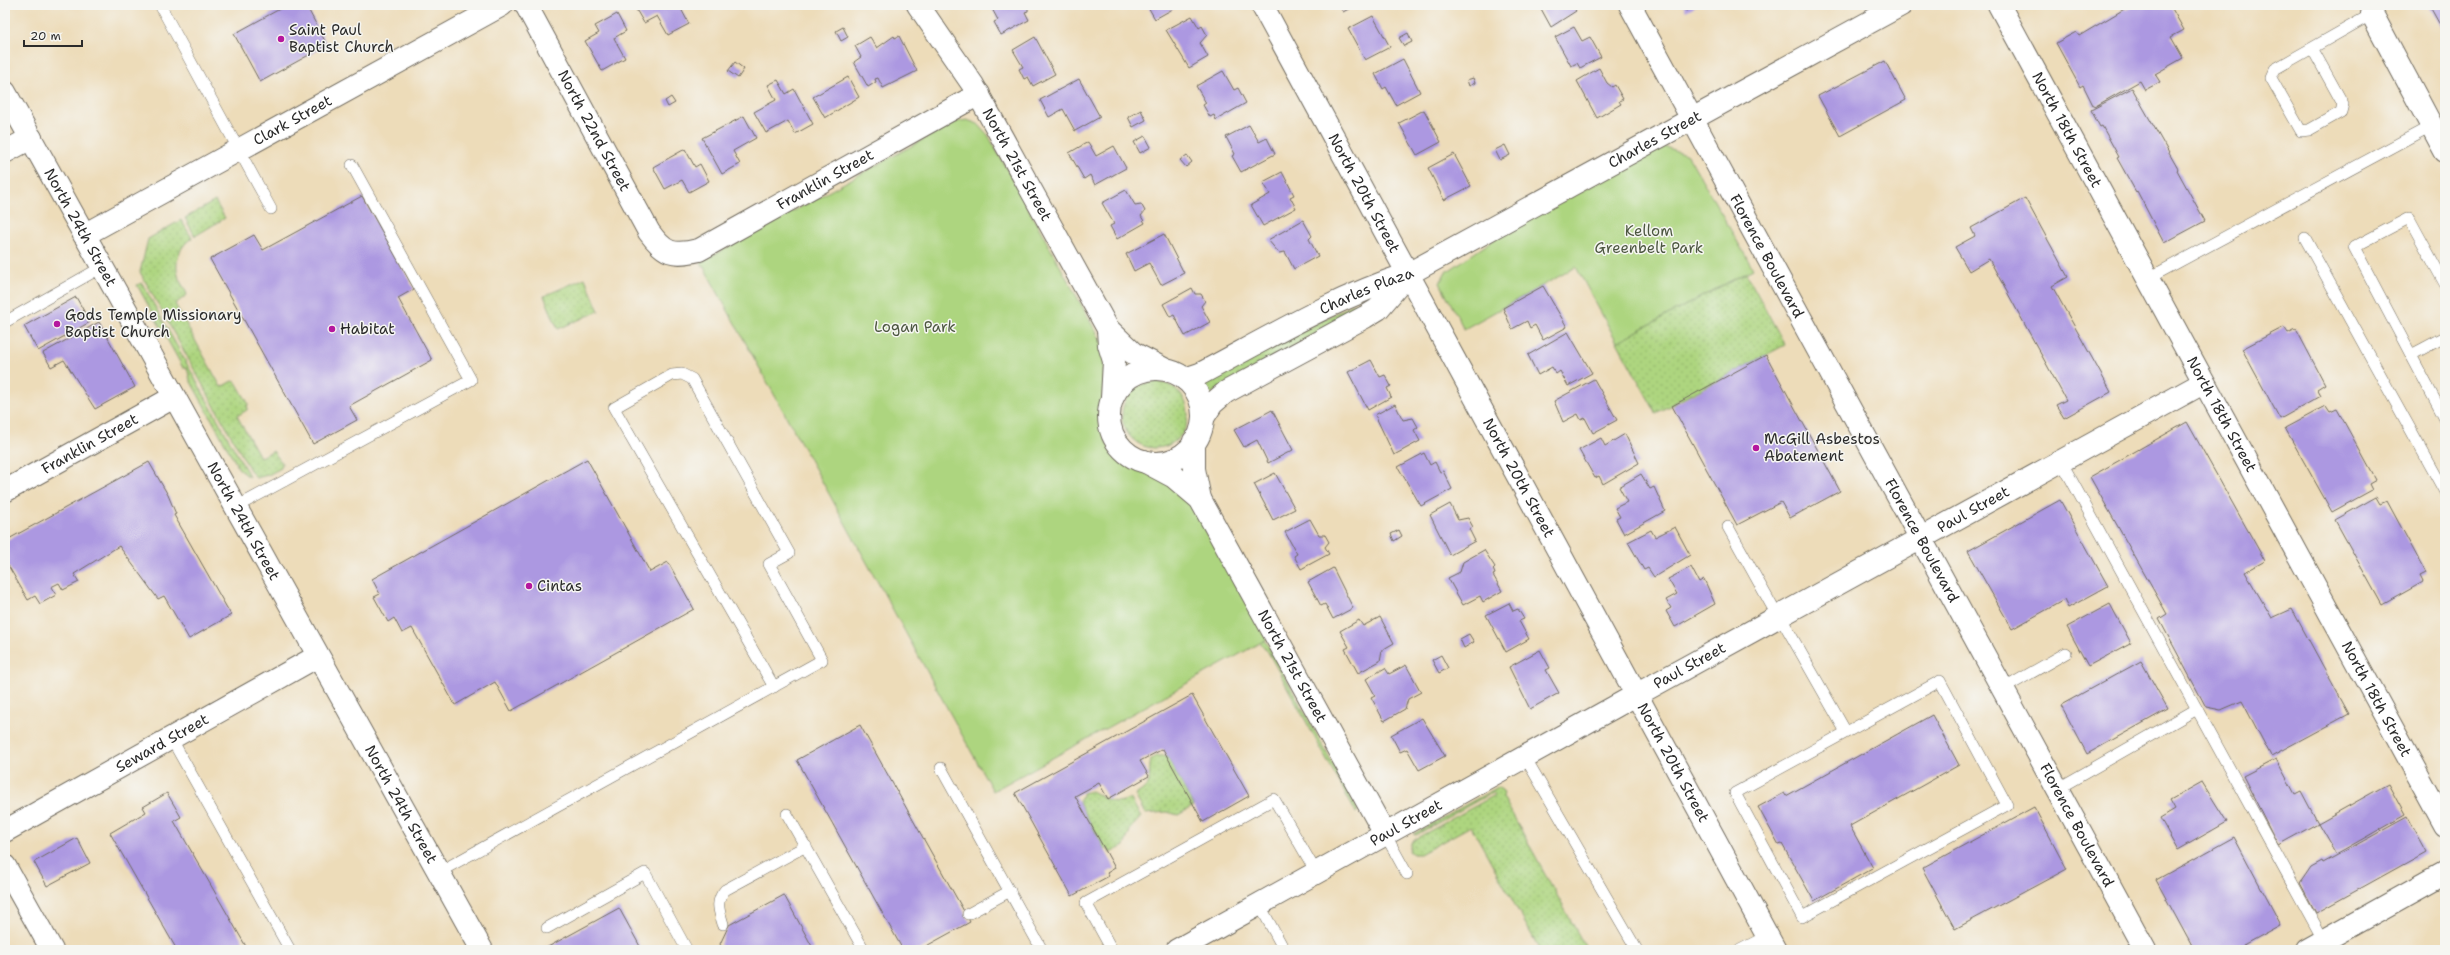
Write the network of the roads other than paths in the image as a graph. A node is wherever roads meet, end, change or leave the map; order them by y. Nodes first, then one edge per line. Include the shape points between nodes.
1 (160, 5) edge
2 (502, 5) edge
3 (526, 5) edge
4 (918, 5) edge
5 (1262, 5) edge
6 (1630, 5) edge
7 (1901, 5) edge
8 (1999, 5) edge
9 (2372, 14) joint
10 (2312, 48) junction
11 (5, 92) edge
12 (979, 94) junction
13 (1692, 119) junction
14 (2432, 126) junction
15 (31, 138) junction
16 (239, 150) junction
17 (2445, 151) edge
18 (5, 152) edge
19 (352, 165) dead end
20 (271, 209) dead end
21 (84, 234) junction
22 (2305, 238) dead end
23 (668, 252) joint
24 (102, 267) junction
25 (1408, 274) junction
26 (2147, 279) junction
27 (2445, 284) edge
28 (5, 322) edge
29 (1108, 329) junction
30 (2445, 337) edge
31 (2411, 356) junction
32 (1164, 370) junction
33 (1185, 379) junction
34 (2204, 383) junction
35 (174, 397) junction
36 (1112, 400) junction
37 (1203, 418) junction
38 (2445, 419) edge
39 (1194, 442) junction
40 (1144, 461) junction
41 (2061, 461) junction
42 (5, 491) edge
43 (2445, 492) edge
44 (1200, 499) junction
45 (236, 507) junction
46 (1728, 527) dead end
47 (1921, 539) junction
48 (1779, 617) junction
49 (2066, 653) dead end
50 (318, 656) junction
51 (774, 687) junction
52 (2003, 689) junction
53 (1636, 695) junction
54 (2197, 709) junction
55 (1846, 732) junction
56 (172, 738) junction
57 (1525, 757) junction
58 (941, 768) dead end
59 (2057, 790) junction
60 (788, 814) dead end
61 (2445, 825) edge
62 (5, 831) edge
63 (1385, 834) junction
64 (806, 846) junction
65 (5, 866) edge
66 (439, 872) junction
67 (1316, 872) junction
68 (2445, 873) edge
69 (1407, 874) dead end
70 (1010, 891) junction
71 (1259, 904) junction
72 (968, 914) dead end
73 (723, 924) dead end
74 (546, 928) dead end
75 (1771, 943) edge
76 (1281, 944) dead end
77 (2315, 946) edge
78 (52, 950) edge
79 (290, 950) edge
80 (482, 950) edge
81 (687, 950) edge
82 (864, 950) edge
83 (1042, 950) edge
84 (1112, 950) edge
85 (1177, 950) edge
86 (1637, 950) edge
87 (1740, 950) edge
88 (2145, 950) edge

1 - 16 lane
2 - 16 street, Clark Street
3 - 23 street, North 22nd Street via 649,232 658,245
4 - 12 street, North 21st Street
5 - 25 street, North 20th Street
6 - 13 street, Florence Boulevard
7 - 13 street, Charles Street
8 - 26 street, North 18th Street
9 - 10 lane
9 - 14 street
10 - 10 lane via 2275,69 2271,78 2301,131 2309,130 2342,112 2343,104
11 - 15 street, North 24th Street
12 - 23 street, Franklin Street via 699,250 684,253
12 - 29 street, North 21st Street
13 - 25 street, Charles Street
13 - 47 street, Florence Boulevard
14 - 17 street
14 - 26 lane
15 - 18 street
15 - 21 street, North 24th Street
16 - 20 lane
16 - 21 street, Clark Street
19 - 45 lane via 471,380
21 - 24 street, North 24th Street
22 - 43 lane
24 - 28 lane
24 - 35 street, North 24th Street
25 - 33 street, Charles Plaza via 1338,300 1200,374
25 - 37 street, Charles Plaza via 1378,308 1226,392 1212,404
25 - 53 street, North 20th Street
26 - 34 street, North 18th Street
27 - 31 lane via 2409,218 2354,247
29 - 32 street via 1133,353
29 - 36 street via 1114,361
30 - 31 lane
31 - 38 lane
32 - 33 street
32 - 36 street via 1151,369 1133,374 1120,386
33 - 37 street via 1195,389 1201,403
34 - 41 street, Paul Street
34 - 61 street, North 18th Street
35 - 42 street, Franklin Street
35 - 45 street, North 24th Street
36 - 40 street via 1109,416 1114,437 1129,455
37 - 39 street via 1200,432
39 - 40 street via 1186,452 1172,460
39 - 44 street via 1194,469
40 - 44 street via 1174,477
41 - 47 street, Paul Street
41 - 54 lane
44 - 63 street, North 21st Street
45 - 50 street, North 24th Street
46 - 48 lane
47 - 48 street, Paul Street
47 - 52 street, Florence Boulevard
48 - 53 street, Paul Street
48 - 55 lane
49 - 52 lane
50 - 56 street, Seward Street
50 - 66 street, North 24th Street
51 - 51 lane via 614,408 672,375 682,374 692,379 789,553 769,564 822,660
51 - 66 lane
52 - 59 street, Florence Boulevard
53 - 57 street, Paul Street
53 - 75 street, North 20th Street
54 - 59 lane
54 - 77 lane
55 - 55 lane via 1940,681 2008,805 1802,917 1735,793
56 - 62 street, Seward Street
56 - 79 lane
57 - 63 street, Paul Street
57 - 86 lane
58 - 70 lane
59 - 88 street, Florence Boulevard
60 - 64 lane
63 - 67 street, Paul Street
63 - 69 lane
64 - 73 lane via 725,890 719,897 717,906
64 - 82 lane
65 - 78 street
66 - 80 street, North 24th Street
67 - 71 street, Paul Street
67 - 84 lane via 1274,799 1086,903
68 - 77 street
70 - 72 lane
70 - 83 lane
71 - 76 lane
71 - 85 street, Paul Street
74 - 81 lane via 645,873
75 - 87 lane

